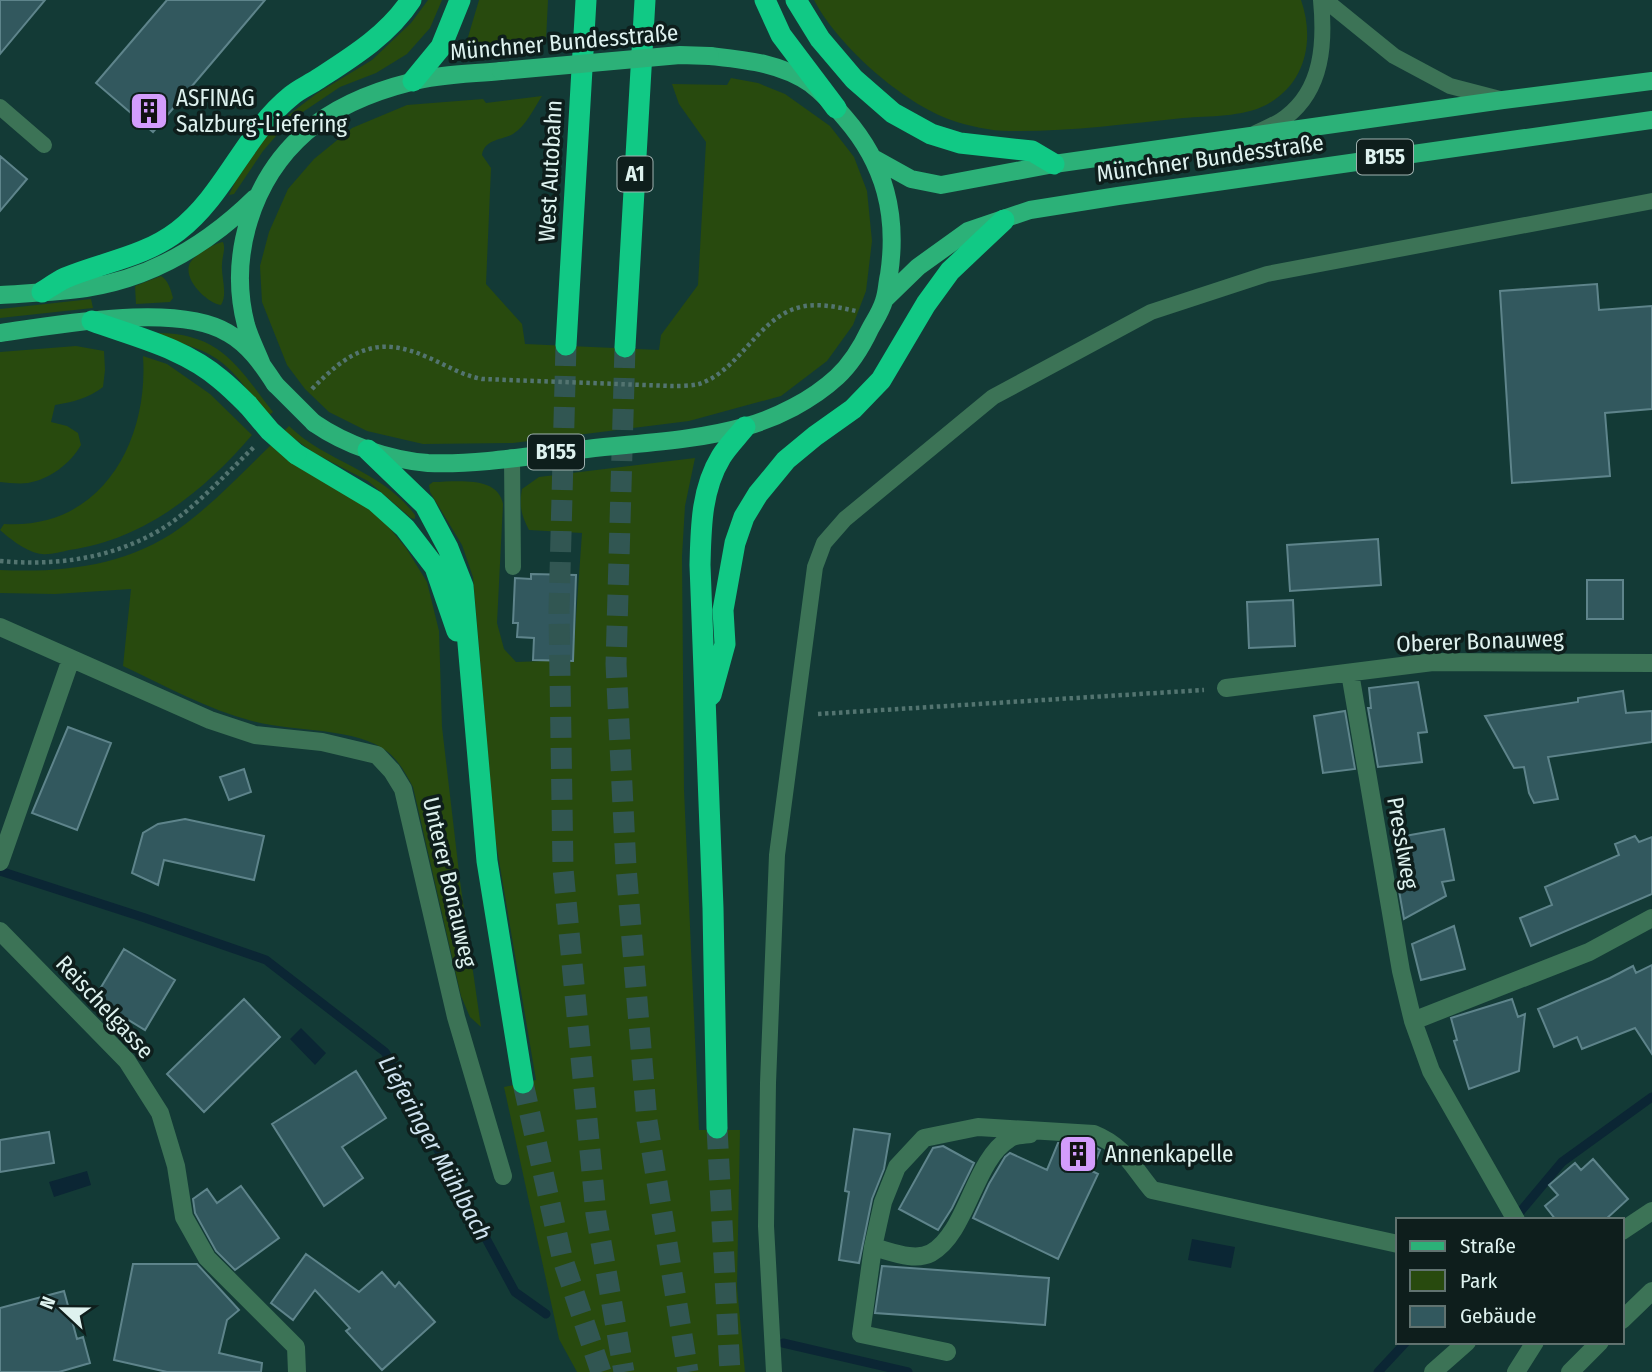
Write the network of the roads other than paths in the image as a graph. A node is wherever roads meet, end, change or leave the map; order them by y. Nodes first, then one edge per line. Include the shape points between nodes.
1 (411, 0) edge
2 (460, 0) edge
3 (586, 0) edge
4 (645, 0) edge
5 (765, 0) edge
6 (796, 0) edge
7 (1323, 0) edge
8 (413, 81) junction
9 (1652, 81) edge
10 (1503, 100) junction
11 (0, 107) edge
12 (836, 108) junction
13 (1652, 120) edge
14 (1249, 137) junction
15 (44, 145) dead end
16 (875, 159) junction
17 (1055, 164) junction
18 (260, 193) junction
19 (1652, 201) edge
20 (1004, 220) junction
21 (138, 264) junction
22 (42, 292) junction
23 (0, 295) edge
24 (885, 299) junction
25 (92, 321) junction
26 (0, 333) edge
27 (566, 345) tunnel mouth
28 (625, 347) tunnel mouth
29 (262, 365) junction
30 (745, 427) junction
31 (368, 450) junction
32 (512, 457) junction
33 (513, 568) dead end
34 (0, 627) edge
35 (71, 659) junction
36 (1652, 663) edge
37 (470, 673) junction
38 (1350, 673) junction
39 (1226, 688) road end
40 (705, 720) junction
41 (0, 862) edge
42 (1652, 918) edge
43 (0, 931) edge
44 (1413, 1021) junction
45 (523, 1083) tunnel mouth
46 (717, 1128) tunnel mouth
47 (1047, 1131) junction
48 (503, 1176) dead end
49 (1652, 1211) edge
50 (1512, 1212) edge
51 (1624, 1230) edge
52 (1396, 1244) edge
53 (873, 1247) junction
54 (1652, 1291) edge
55 (1624, 1318) edge
56 (1465, 1344) edge
57 (1534, 1344) edge
58 (1598, 1344) edge
59 (947, 1352) dead end
60 (297, 1372) edge
61 (774, 1372) edge
62 (1433, 1372) edge
63 (1516, 1372) edge
64 (1570, 1372) edge

1 - 21 highway via 375,40 291,95 260,127 180,230
2 - 8 highway via 441,47
3 - 27 highway, West Autobahn
4 - 28 highway, A1
5 - 12 highway via 781,35
6 - 17 highway via 820,39 854,79 893,113 931,134 960,143 1032,151
7 - 10 lane via 1394,56 1450,86
7 - 14 lane via 1324,31 1315,78 1304,99 1286,117
8 - 12 main road, Münchner Bundesstraße / B155, bridge via 680,55 710,56 782,69 811,85
8 - 18 main road, Münchner Bundesstraße / B155 via 338,110 307,131 280,159
9 - 10 main road, Münchner Bundesstraße / B155
10 - 14 main road, Münchner Bundesstraße / B155
11 - 15 lane
12 - 16 main road, Münchner Bundesstraße / B155
13 - 20 main road, Münchner Bundesstraße / B155 via 1118,196 1030,210
14 - 17 main road, Münchner Bundesstraße / B155
16 - 17 main road, Münchner Bundesstraße / B155 via 911,179 941,185
16 - 24 main road, Münchner Bundesstraße / B155 via 888,196 893,249
18 - 21 main road, Münchner Bundesstraße / B155 via 229,223 185,253
18 - 29 main road, Münchner Bundesstraße / B155 via 240,261 246,326
19 - 61 lane via 1267,274 1151,312 993,397 845,519 824,543 815,567 778,855 766,1226
20 - 24 main road, Münchner Bundesstraße / B155 via 968,231 918,267
20 - 40 highway via 950,271 881,380 853,409 786,460 744,517 723,610 725,644
21 - 22 highway via 99,268 65,278
21 - 22 main road, Münchner Bundesstraße / B155 via 88,288
22 - 23 main road, Münchner Bundesstraße / B155
24 - 30 main road, Münchner Bundesstraße / B155 via 862,345 839,376 791,408
25 - 26 main road, Münchner Bundesstraße / B155
25 - 29 main road, Münchner Bundesstraße / B155 via 195,320 227,331
25 - 37 highway, bridge via 166,346 219,378 296,454 375,501 405,528 435,567
29 - 31 main road, Münchner Bundesstraße / B155, bridge via 314,423
30 - 32 main road, Münchner Bundesstraße / B155
30 - 40 highway via 721,457 706,489 701,527
31 - 32 main road, Münchner Bundesstraße / B155 via 428,463
31 - 37 highway via 425,505 449,548 463,586
32 - 33 lane
34 - 35 street, Unterer Bonauweg
35 - 41 street
35 - 48 street, Unterer Bonauweg via 210,720 255,735 351,747 377,755 392,771 403,789 456,1017
36 - 38 street, Oberer Bonauweg via 1433,662
37 - 45 highway via 487,862
38 - 39 street, Oberer Bonauweg
38 - 44 street, Presslweg
40 - 46 highway
42 - 44 street via 1589,952
43 - 60 street, Reischelgasse via 127,1061 160,1113 176,1166 184,1217 207,1258 296,1347
44 - 50 street, Presslweg via 1431,1071
47 - 52 street via 1094,1134 1111,1141 1152,1190
47 - 53 street via 1010,1138 993,1154 947,1239 930,1254 905,1256
47 - 53 street via 978,1126 924,1138 897,1167
49 - 51 street
53 - 59 street via 861,1334
54 - 55 street
56 - 62 street
57 - 63 street
58 - 64 street

